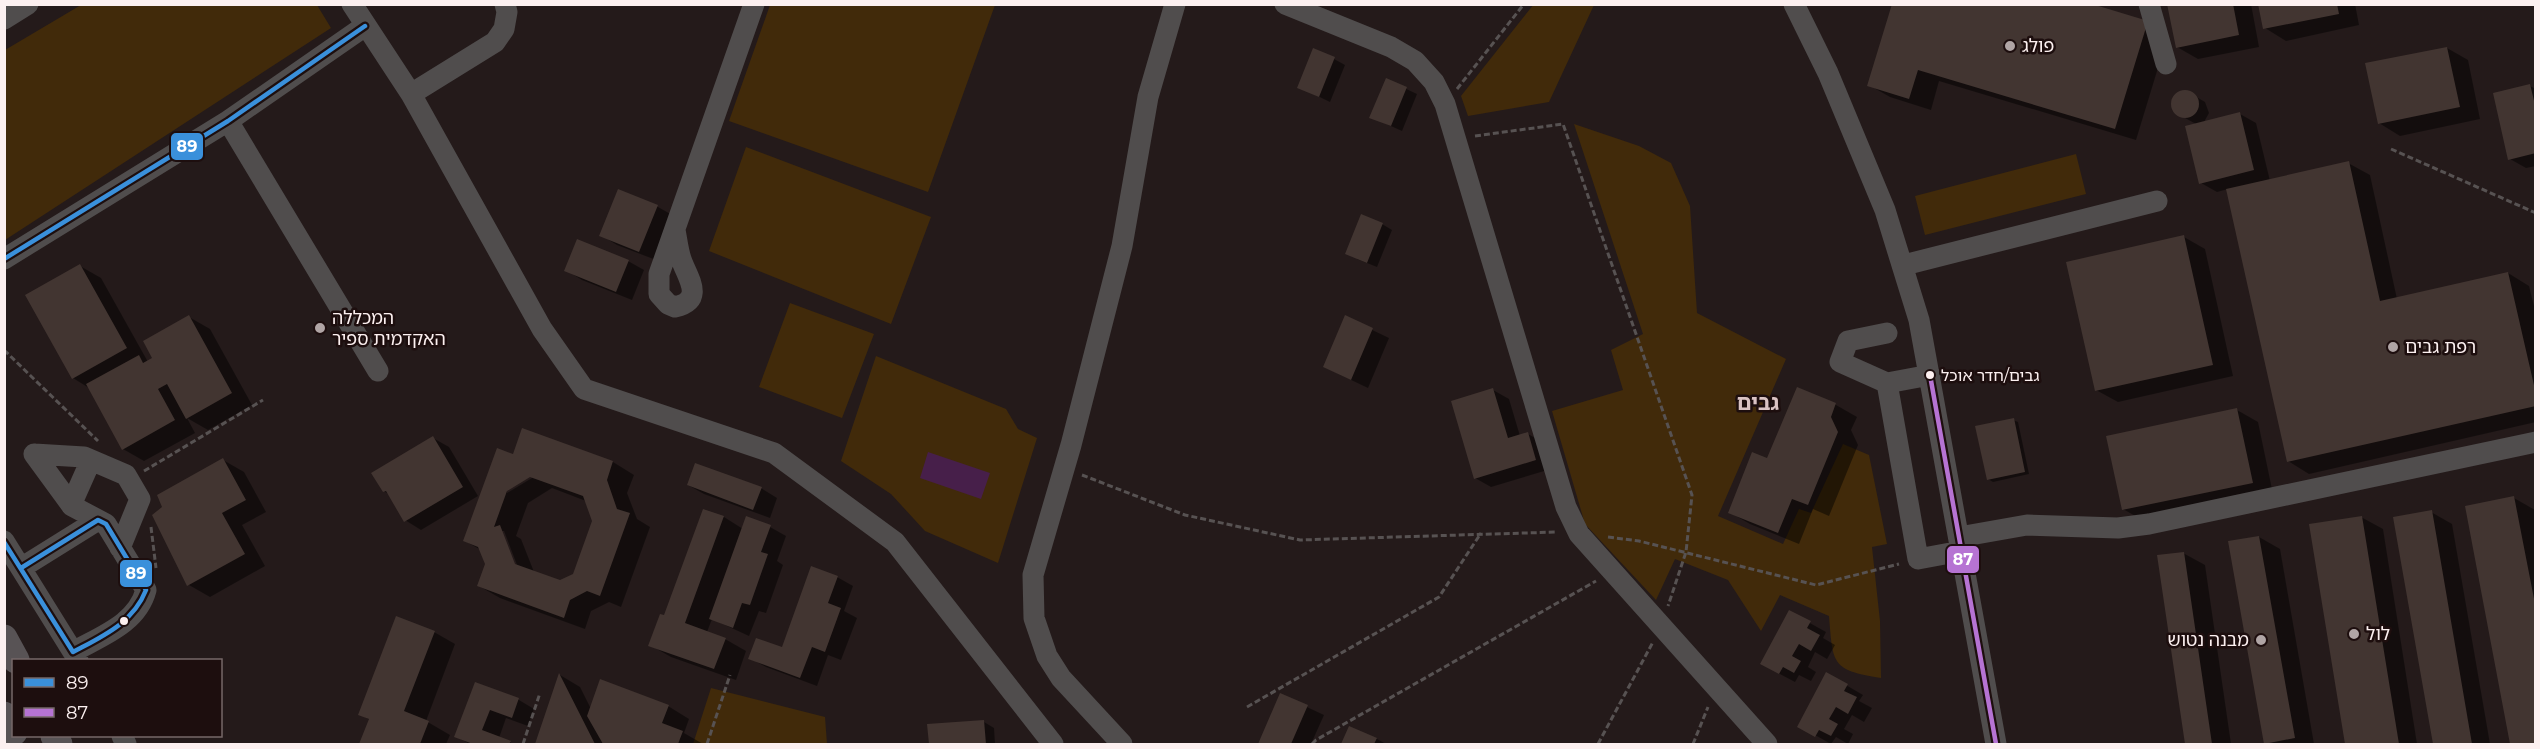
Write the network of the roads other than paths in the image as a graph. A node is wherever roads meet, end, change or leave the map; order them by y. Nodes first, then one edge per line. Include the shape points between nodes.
1 (28, 4) edge
2 (352, 4) edge
3 (505, 4) edge
4 (754, 4) edge
5 (1175, 4) edge
6 (1285, 4) edge
7 (1794, 4) edge
8 (2149, 4) edge
9 (4, 19) edge
10 (365, 26) junction
11 (2166, 64) dead end
12 (411, 94) junction
13 (228, 121) junction
14 (2157, 201) dead end
15 (675, 230) dead end
16 (4, 259) edge
17 (1904, 265) junction
18 (1887, 333) dead end
19 (378, 370) dead end
20 (1930, 375) junction
21 (1887, 383) junction
22 (2535, 442) edge
23 (91, 460) junction
24 (71, 505) junction
25 (98, 520) junction
26 (4, 541) edge
27 (1960, 544) junction
28 (120, 548) junction
29 (21, 568) junction
30 (4, 638) edge
31 (76, 656) edge
32 (15, 659) edge
33 (4, 716) edge
34 (12, 730) edge
35 (1053, 744) edge
36 (1122, 744) edge
37 (1767, 744) edge
38 (1996, 744) edge

1 - 9 street
2 - 10 street
3 - 12 street via 504,28 495,42
4 - 15 street
5 - 36 street via 1148,97 1122,246 1033,575 1034,618 1047,656 1061,678
6 - 37 street via 1391,47 1415,62 1434,82 1456,139 1566,507 1579,534
7 - 17 street via 1857,138
8 - 11 street
10 - 12 street
10 - 13 street
12 - 35 street via 542,329 584,389 774,453 895,542
13 - 16 street
13 - 19 street
14 - 17 street
17 - 20 street
18 - 21 street via 1848,341 1840,362
20 - 21 street
20 - 27 street
21 - 27 street via 1918,559
22 - 27 street via 2149,524 2118,528 2027,525
23 - 24 street
23 - 24 street via 84,456 34,454
23 - 28 street via 126,475 140,499
24 - 25 street
25 - 28 street via 106,524
25 - 29 street
26 - 29 street
27 - 38 street
28 - 31 street via 146,590 142,603 130,619
29 - 31 street
30 - 32 main road
33 - 34 main road

